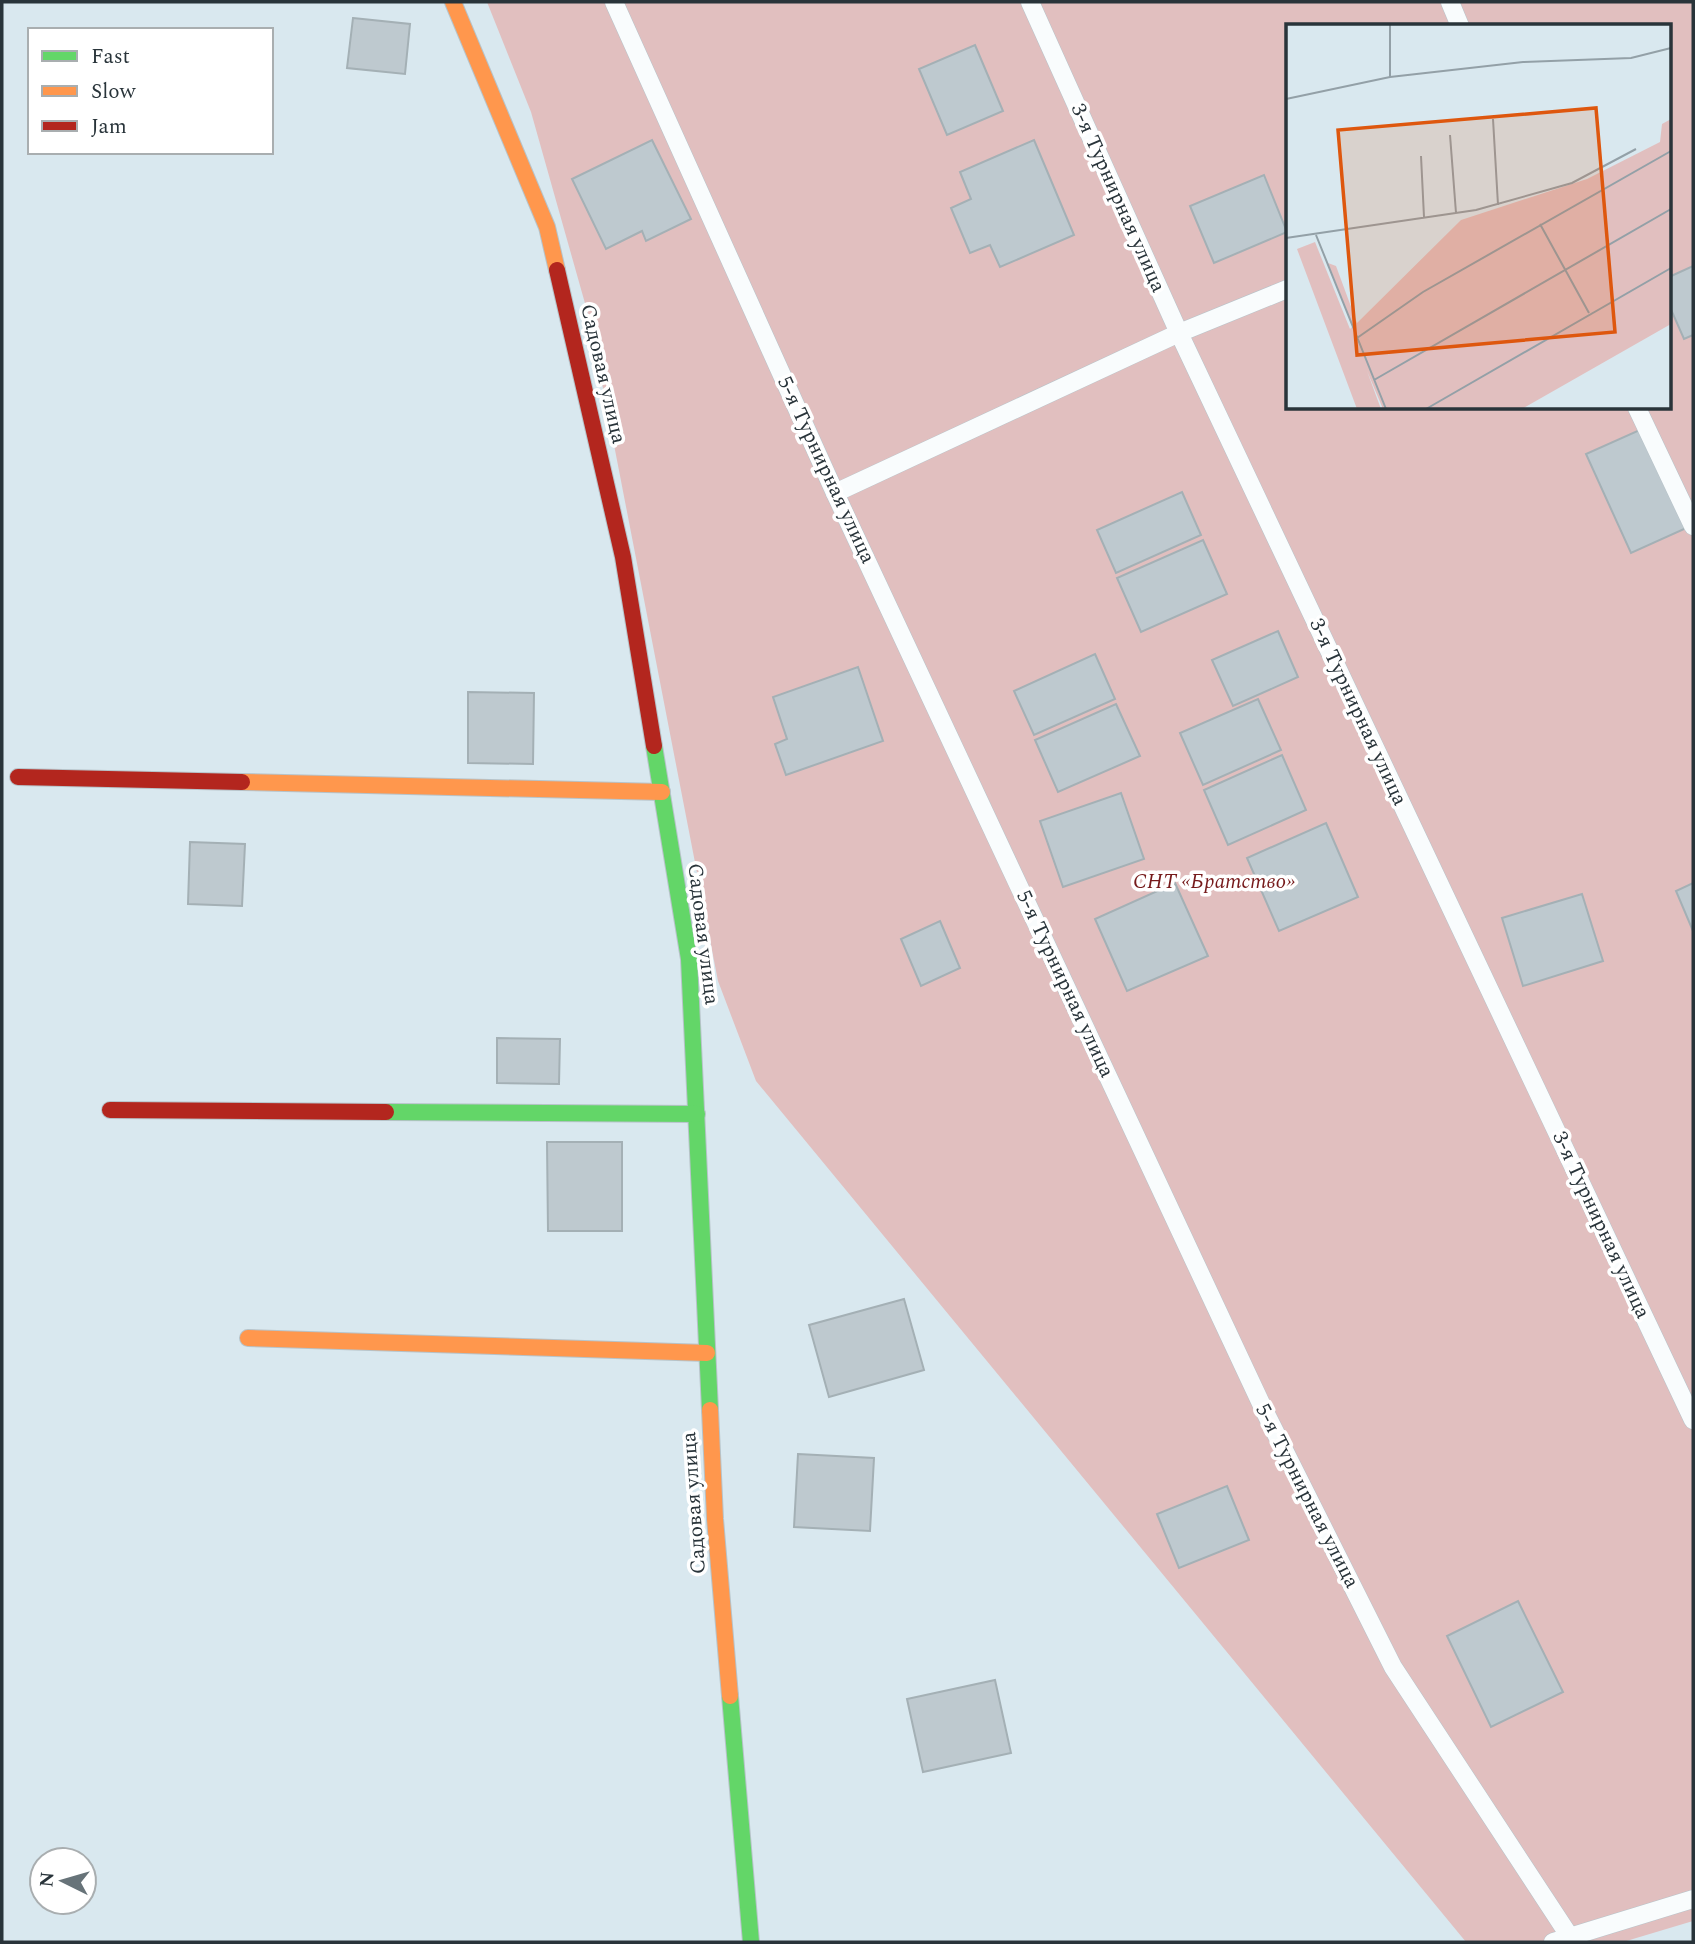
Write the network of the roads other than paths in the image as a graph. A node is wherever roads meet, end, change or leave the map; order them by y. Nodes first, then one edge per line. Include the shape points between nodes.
1 (453, 2) edge
2 (614, 2) edge
3 (1030, 2) edge
4 (1450, 2) edge
5 (1459, 24) edge
6 (1286, 289) edge
7 (1179, 333) junction
8 (1638, 410) edge
9 (835, 492) junction
10 (1693, 526) edge
11 (18, 777) dead end
12 (662, 792) junction
13 (110, 1110) dead end
14 (696, 1114) junction
15 (248, 1338) dead end
16 (707, 1353) junction
17 (1693, 1420) edge
18 (1693, 1899) edge
19 (1561, 1940) edge
20 (751, 1942) edge

1 - 12 street, Садовая улица via 547,227 623,557
2 - 9 lane, 5-я Турнирная улица
3 - 7 lane, 3-я Турнирная улица
4 - 5 lane
6 - 7 lane
7 - 9 lane
7 - 17 lane, 3-я Турнирная улица
8 - 10 lane
9 - 19 lane, 5-я Турнирная улица via 1264,1410 1393,1667
11 - 12 street
12 - 14 street, Садовая улица via 690,959
13 - 14 street
14 - 16 street, Садовая улица
15 - 16 street
16 - 20 street, Садовая улица via 715,1519
18 - 19 lane

